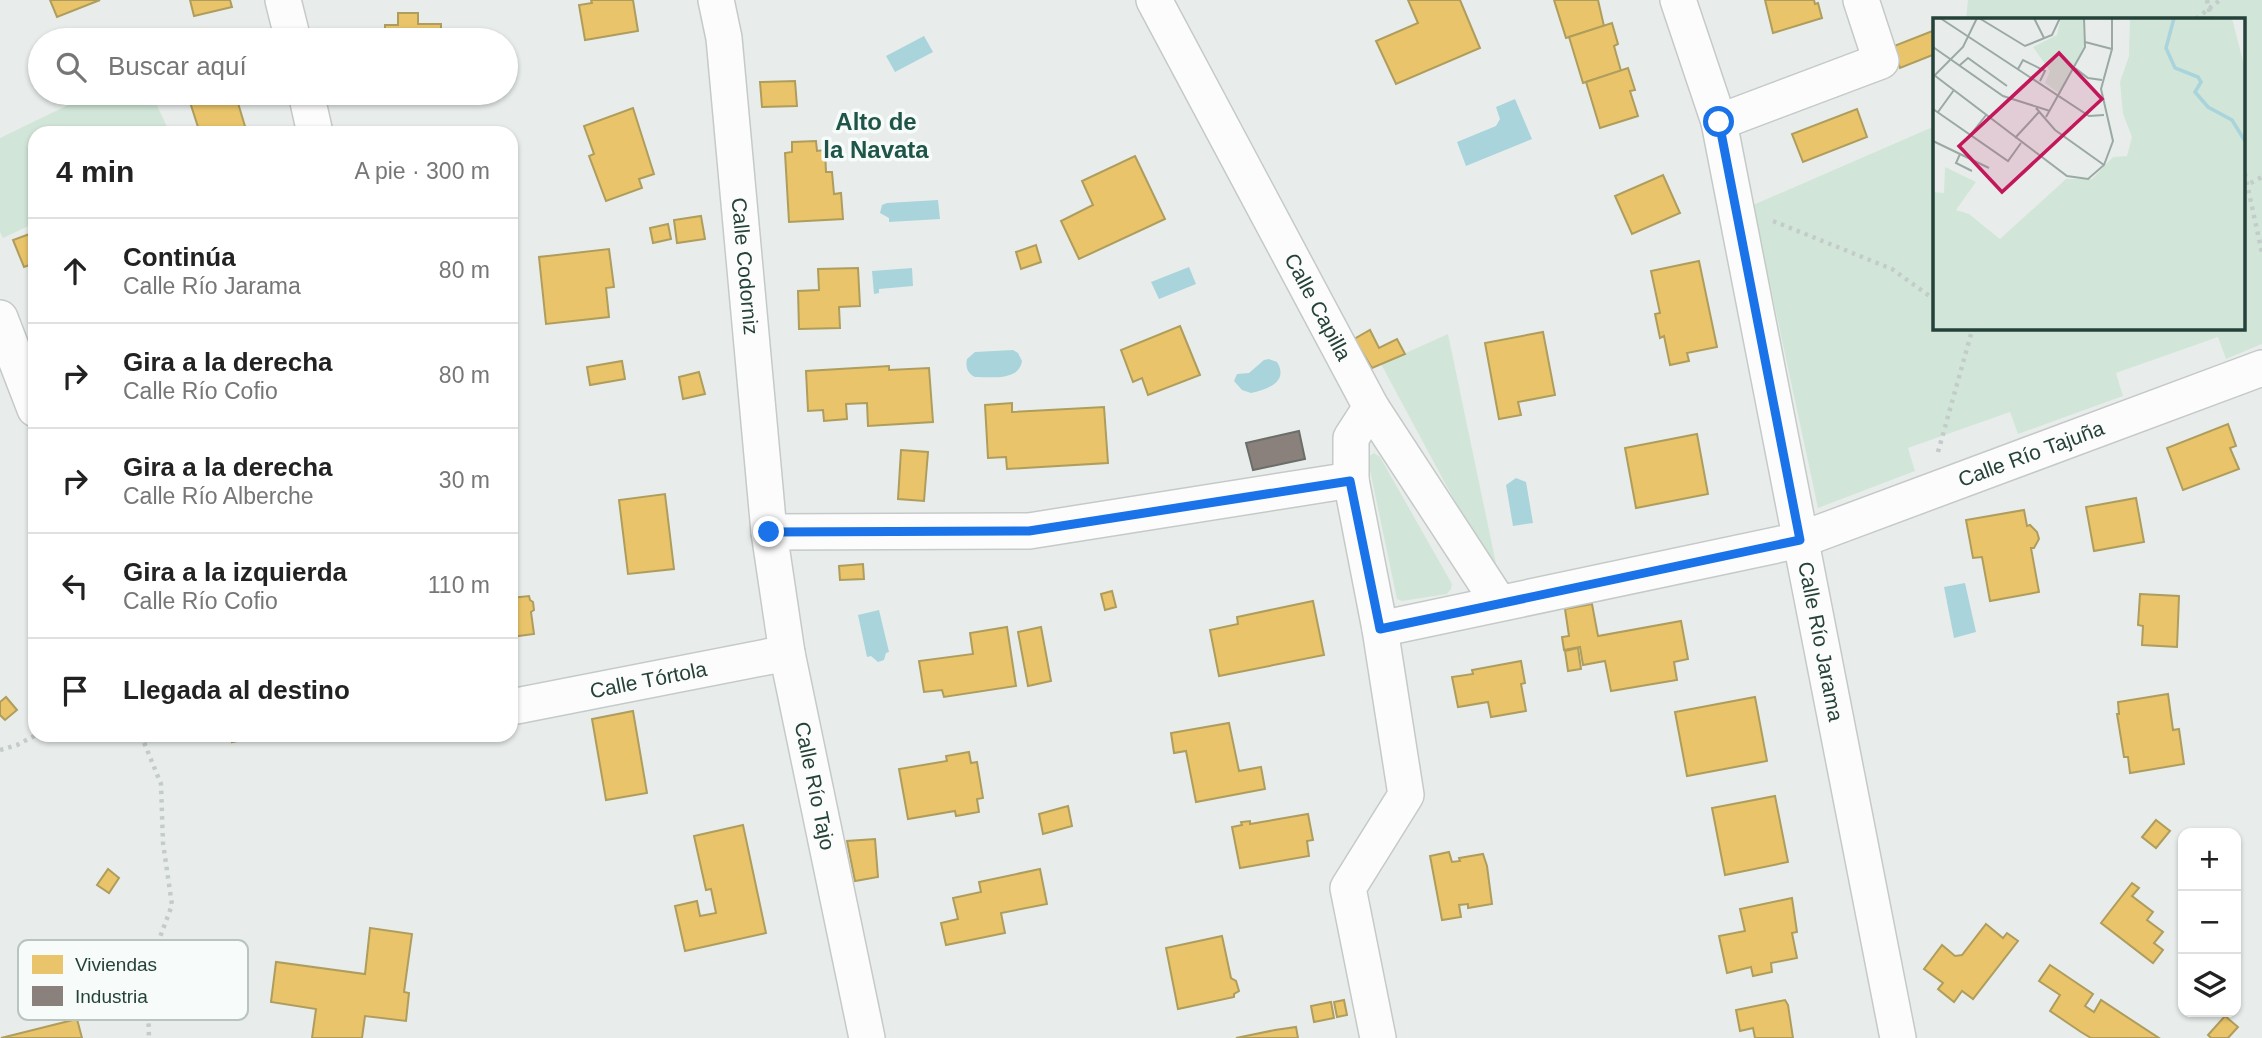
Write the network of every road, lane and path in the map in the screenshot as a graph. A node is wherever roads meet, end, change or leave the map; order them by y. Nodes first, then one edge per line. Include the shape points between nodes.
1 (283, 0) edge
2 (716, 0) edge
3 (1154, 0) edge
4 (1678, 0) edge
5 (1861, 0) edge
6 (2207, 0) edge
7 (2220, 0) edge
8 (2209, 10) junction
9 (2197, 18) edge
10 (2211, 18) edge
11 (290, 28) edge
12 (309, 105) edge
13 (1719, 122) junction
14 (313, 126) edge
15 (2262, 177) edge
16 (2245, 186) edge
17 (1734, 205) junction
18 (2262, 253) edge
19 (1933, 299) edge
20 (0, 318) edge
21 (1972, 329) edge
22 (2262, 368) edge
23 (28, 392) edge
24 (1371, 407) junction
25 (1350, 481) junction
26 (1926, 493) junction
27 (769, 532) junction
28 (1800, 540) junction
29 (1499, 603) junction
30 (1380, 629) junction
31 (787, 653) junction
32 (518, 706) edge
33 (28, 739) edge
34 (144, 742) edge
35 (0, 750) edge
36 (158, 940) edge
37 (148, 1020) edge
38 (149, 1038) edge
39 (867, 1038) edge
40 (1378, 1038) edge
41 (1899, 1038) edge

1 - 11 street
2 - 27 street, Calle Codorniz via 724,38
3 - 24 street, Calle Capilla
4 - 13 street, Calle Río Jarama
5 - 13 street via 1881,61
6 - 8 path
7 - 8 path
8 - 9 path
8 - 10 path
12 - 14 street
13 - 17 street, Calle Río Jarama
15 - 16 path
16 - 18 path
17 - 19 path via 1892,269
17 - 28 street, Calle Río Jarama
20 - 23 street
21 - 26 path
22 - 26 street, Calle Río Tajuña
24 - 25 street via 1351,438
24 - 29 street, Calle Capilla
25 - 27 street via 1029,531
25 - 30 street
26 - 28 street, Calle Río Tajuña
27 - 31 street, Calle Río Tajo
28 - 29 street, Calle Río Tajuña
28 - 41 street, Calle Río Jarama
29 - 30 street, Calle Río Tajuña
30 - 40 street via 1406,795 1348,888
31 - 32 street, Calle Tórtola
31 - 39 street, Calle Río Tajo
33 - 35 path
34 - 36 path via 161,784 172,905
37 - 38 path

